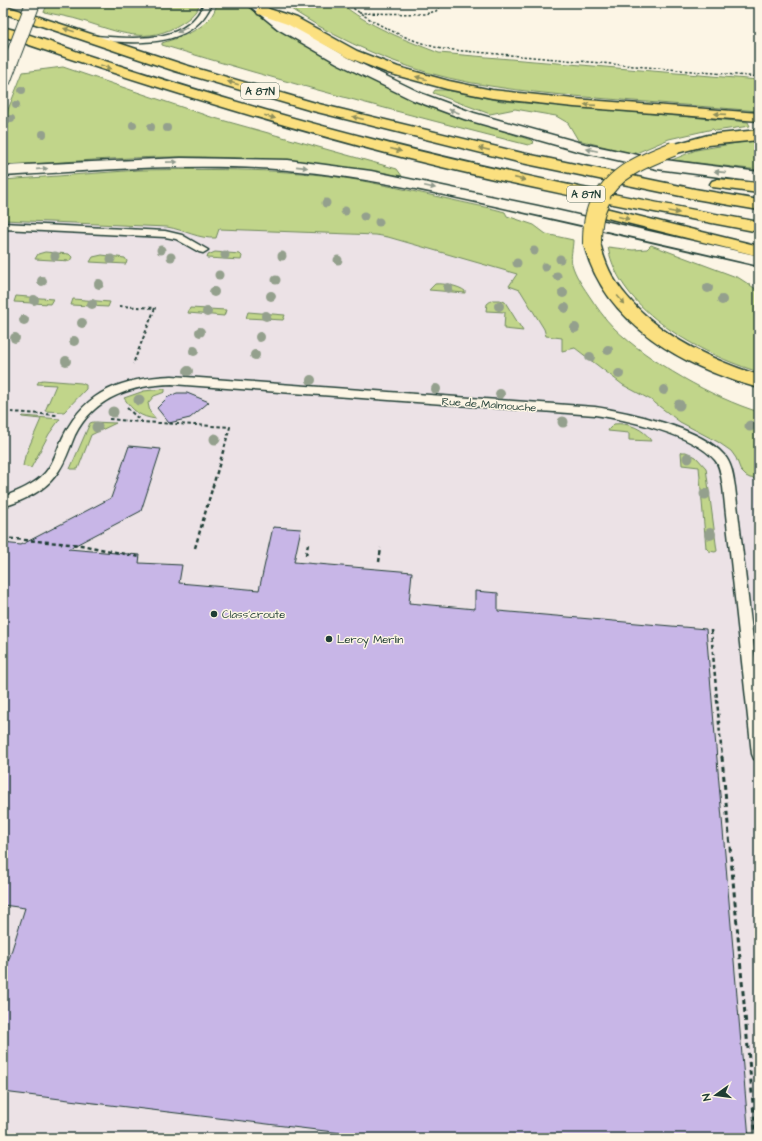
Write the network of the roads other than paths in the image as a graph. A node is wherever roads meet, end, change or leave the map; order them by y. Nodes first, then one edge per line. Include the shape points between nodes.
1 (21, 3) edge
2 (33, 3) edge
3 (208, 3) edge
4 (258, 7) edge
5 (3, 9) edge
6 (3, 30) edge
7 (94, 38) junction
8 (3, 44) edge
9 (3, 82) edge
10 (759, 117) edge
11 (759, 135) edge
12 (413, 155) junction
13 (522, 158) junction
14 (3, 171) edge
15 (759, 176) edge
16 (759, 188) edge
17 (759, 205) edge
18 (3, 226) edge
19 (759, 227) edge
20 (203, 250) dead end
21 (759, 251) edge
22 (759, 261) edge
23 (676, 348) junction
24 (759, 382) edge
25 (759, 395) edge
26 (3, 502) edge
27 (759, 754) edge

1 - 8 main road
2 - 9 main road, bridge
3 -> 7 lane via 198,20 176,33 159,39 142,41
10 -> 4 highway via 574,103 492,94 447,85 393,70 352,54
15 -> 4 main road via 657,164 582,148 469,116 418,97 342,60 283,26
7 -> 5 highway, A 87N
6 -> 12 highway, A 87N via 109,68 193,94
13 -> 7 highway, A 87N via 314,106 180,68
11 -> 23 highway, bridge via 708,140 656,155 615,180 605,190 593,214 591,227 594,254 609,286 640,320
12 -> 19 highway, A 87N via 623,202
12 -> 21 highway via 444,174
13 - 16 highway via 574,160 702,182
13 - 17 highway, A 87N
14 -> 22 main road via 141,162 191,162 280,165 352,172 429,186
18 - 20 lane via 164,234 183,239
23 - 24 highway
23 - 25 highway via 698,370
26 - 27 lane, Rue de Malmouche via 33,488 49,476 79,417 86,409 102,396 124,386 150,381 172,380 612,413 642,420 708,448 720,457 727,473

